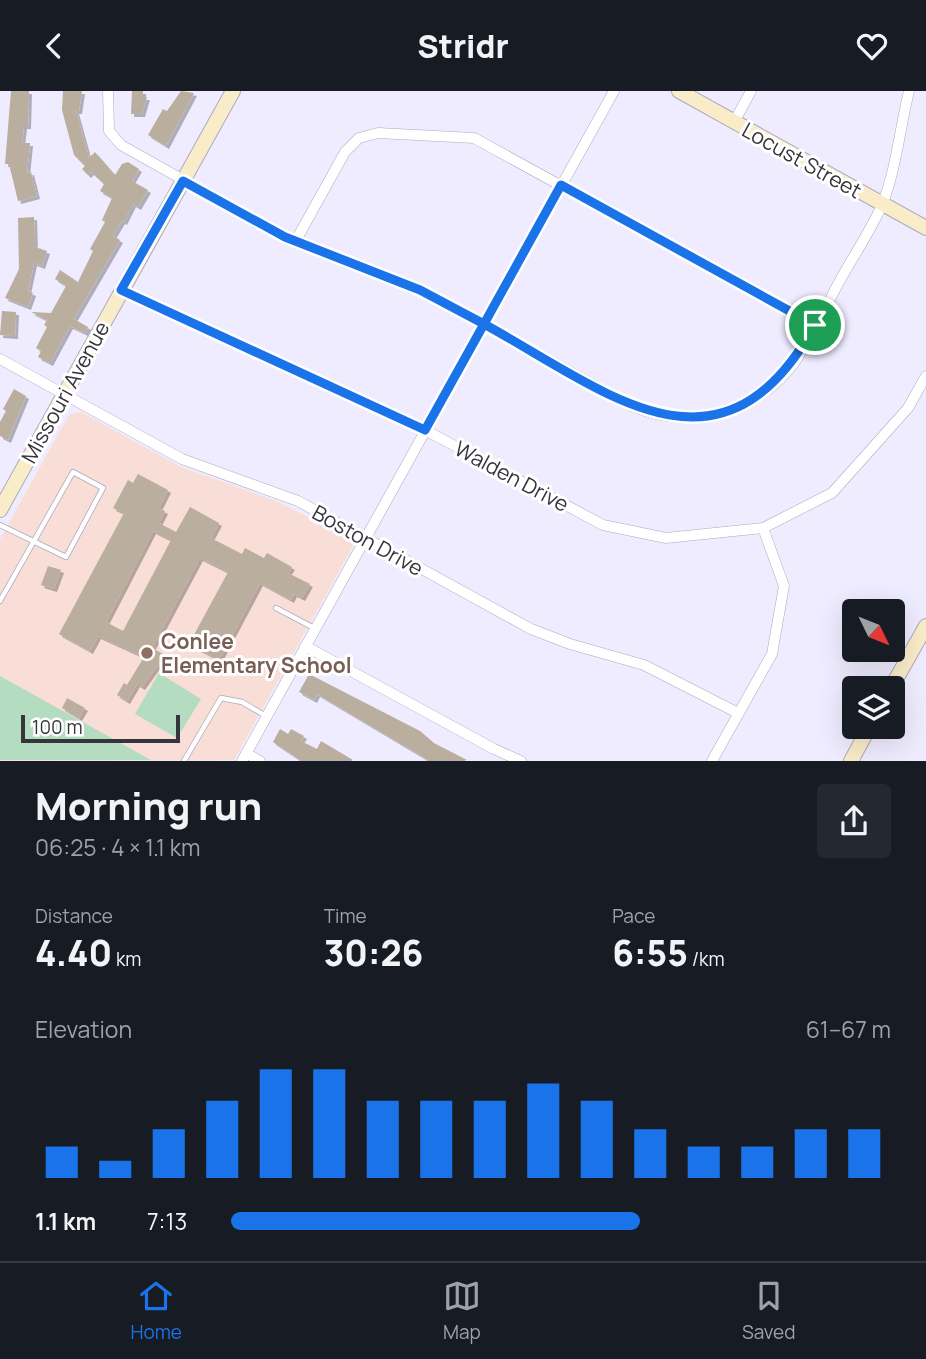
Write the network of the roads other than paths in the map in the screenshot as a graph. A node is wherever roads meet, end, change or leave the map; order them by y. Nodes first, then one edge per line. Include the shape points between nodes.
1 (108, 91) edge
2 (233, 91) edge
3 (614, 91) edge
4 (679, 91) edge
5 (751, 91) edge
6 (909, 91) edge
7 (734, 122) junction
8 (183, 181) junction
9 (561, 185) junction
10 (882, 204) junction
11 (926, 228) edge
12 (295, 242) junction
13 (121, 290) junction
14 (484, 324) junction
15 (815, 325) junction
16 (0, 359) edge
17 (926, 376) edge
18 (65, 394) junction
19 (425, 430) junction
20 (0, 510) edge
21 (0, 525) edge
22 (763, 528) junction
23 (365, 538) junction
24 (34, 542) junction
25 (0, 601) edge
26 (276, 608) dead end
27 (926, 626) edge
28 (315, 628) junction
29 (305, 646) junction
30 (898, 676) edge
31 (738, 713) junction
32 (266, 716) junction
33 (863, 739) edge
34 (244, 757) edge
35 (184, 761) edge
36 (260, 761) edge
37 (521, 761) edge
38 (712, 761) edge
39 (852, 761) edge

1 - 8 street via 108,125 116,142
2 - 8 main road, Missouri Avenue
3 - 9 street
4 - 7 main road, Locust Street
5 - 7 street
6 - 10 street
7 - 10 main road, Locust Street
8 - 12 street
8 - 13 main road, Missouri Avenue
9 - 12 street via 474,138 371,134 349,146
9 - 14 street
9 - 15 street
10 - 11 main road, Locust Street
10 - 15 street
12 - 14 street via 420,290
13 - 18 main road, Missouri Avenue
13 - 19 street, Walden Drive
14 - 15 street via 632,406 681,417 717,414 756,397 788,370
14 - 19 street
16 - 18 street, Boston Drive
17 - 22 street via 908,408 832,493
18 - 20 main road, Missouri Avenue
18 - 23 street, Boston Drive via 182,459 298,501
19 - 22 street, Walden Drive via 603,525 666,538
19 - 23 street
21 - 24 lane
22 - 31 street via 784,586 772,654
23 - 28 street
23 - 31 street, Boston Drive via 531,629 644,665
24 - 24 lane via 66,557 103,488 73,472
24 - 25 lane
26 - 28 lane
27 - 30 main road
28 - 29 street
29 - 32 street
29 - 37 street
31 - 38 street
32 - 34 street
32 - 35 lane via 243,702 222,698
33 - 39 main road
34 - 36 street

